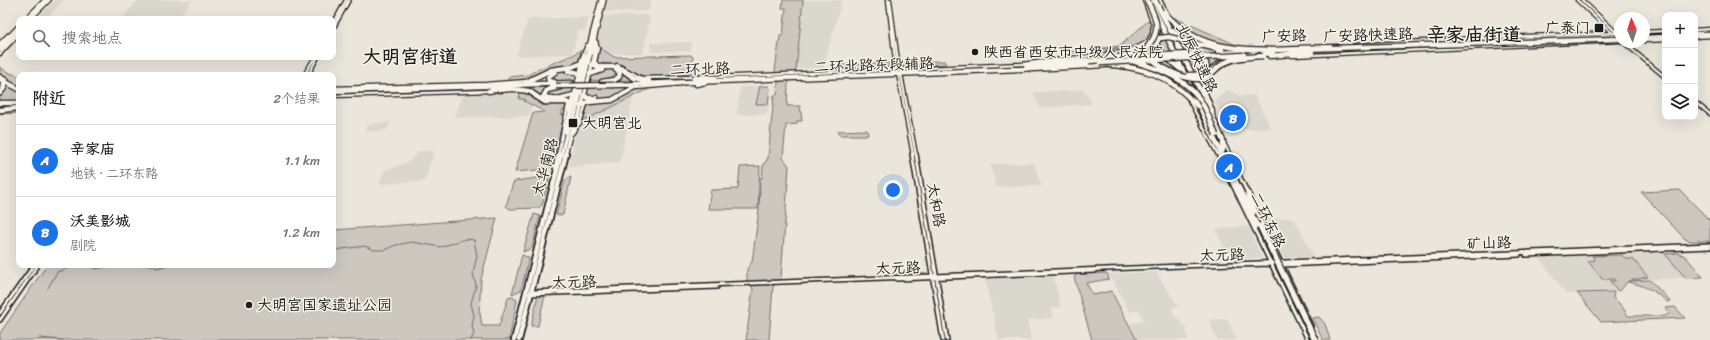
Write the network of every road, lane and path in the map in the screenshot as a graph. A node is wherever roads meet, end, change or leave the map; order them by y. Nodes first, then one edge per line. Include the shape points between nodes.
1 (45, 0) edge
2 (49, 0) edge
3 (347, 0) edge
4 (601, 0) edge
5 (604, 0) edge
6 (889, 0) edge
7 (1144, 0) edge
8 (1147, 0) edge
9 (1150, 0) edge
10 (1155, 0) edge
11 (1160, 0) edge
12 (1577, 0) edge
13 (1582, 0) edge
14 (1158, 11) junction
15 (29, 16) edge
16 (33, 16) edge
17 (336, 19) edge
18 (1164, 19) junction
19 (336, 23) edge
20 (1710, 29) edge
21 (16, 30) edge
22 (1698, 30) edge
23 (11, 32) dead end
24 (1614, 32) edge
25 (1612, 33) joint
26 (16, 34) edge
27 (1592, 34) junction
28 (1662, 34) edge
29 (1650, 35) edge
30 (1698, 35) edge
31 (1710, 35) edge
32 (1662, 36) edge
33 (16, 37) edge
34 (1575, 37) junction
35 (1614, 37) edge
36 (1614, 37) edge
37 (1614, 37) edge
38 (1614, 37) edge
39 (1650, 37) edge
40 (594, 40) junction
41 (1550, 41) junction
42 (0, 43) edge
43 (1380, 44) junction
44 (587, 45) junction
45 (1344, 46) junction
46 (1630, 48) edge
47 (1634, 48) edge
48 (0, 49) edge
49 (1296, 50) junction
50 (1401, 50) junction
51 (1320, 51) junction
52 (1333, 51) junction
53 (1244, 52) junction
54 (1261, 53) junction
55 (0, 54) edge
56 (1254, 54) junction
57 (1286, 55) junction
58 (314, 60) edge
59 (315, 60) edge
60 (1087, 60) junction
61 (1126, 61) junction
62 (582, 63) junction
63 (592, 64) junction
64 (1020, 65) junction
65 (1067, 65) junction
66 (306, 72) edge
67 (309, 72) edge
68 (899, 73) junction
69 (1184, 73) junction
70 (1662, 73) edge
71 (579, 74) junction
72 (590, 74) junction
73 (1662, 74) edge
74 (0, 76) edge
75 (704, 77) junction
76 (716, 78) junction
77 (2, 80) edge
78 (650, 82) junction
79 (696, 82) junction
80 (614, 83) junction
81 (571, 85) junction
82 (16, 86) edge
83 (16, 87) edge
84 (505, 87) junction
85 (554, 87) junction
86 (336, 90) edge
87 (336, 90) edge
88 (490, 91) junction
89 (0, 93) edge
90 (336, 95) edge
91 (336, 95) edge
92 (574, 95) junction
93 (584, 95) junction
94 (0, 102) edge
95 (16, 102) edge
96 (1206, 102) junction
97 (1698, 103) edge
98 (581, 106) junction
99 (571, 108) junction
100 (16, 109) edge
101 (0, 110) edge
102 (1201, 112) junction
103 (1710, 113) edge
104 (1212, 117) junction
105 (576, 127) junction
106 (567, 137) junction
107 (1223, 141) junction
108 (1215, 146) junction
109 (1224, 150) junction
110 (556, 171) junction
111 (1241, 194) junction
112 (1248, 194) junction
113 (1246, 212) junction
114 (1253, 212) junction
115 (1258, 226) junction
116 (1710, 246) edge
117 (1270, 262) junction
118 (1282, 264) junction
119 (32, 268) edge
120 (36, 268) edge
121 (936, 277) junction
122 (526, 293) junction
123 (531, 293) junction
124 (0, 314) edge
125 (0, 320) edge
126 (514, 340) edge
127 (519, 340) edge
128 (943, 340) edge
129 (947, 340) edge
130 (1308, 340) edge
131 (1312, 340) edge
132 (1317, 340) edge

1 - 15 main road
2 - 16 main road
3 - 17 main road
3 - 19 main road
4 - 40 main road, 太华南路
5 - 40 main road, 太华南路
6 - 68 main road, 太和路
7 - 64 main road, 二环北路东段辅路 via 1154,29 1144,44 1133,50
8 - 54 highway, bridge via 1156,19 1157,28 1146,53 1162,67 1187,77 1200,79 1231,60
9 - 14 highway, 北辰快速路
10 - 14 highway, 北辰快速路
11 - 45 main road, 广安路 via 1177,24 1191,34 1212,42 1252,48
12 - 25 main road
13 - 24 main road
14 - 18 highway, 北辰快速路
14 - 54 highway via 1176,26 1200,40
14 - 60 highway, bridge via 1158,33 1153,42 1146,47 1127,54
14 - 69 highway, 北辰快速路, bridge
18 - 61 highway, bridge via 1177,36 1206,63 1206,70 1198,75 1188,75 1154,63
18 - 96 highway, 北辰快速路, bridge
20 - 22 main road
21 - 48 main road
23 - 42 main road
25 - 27 main road, 广安路
26 - 48 main road
27 - 34 main road
27 - 43 main road, 广安路
28 - 29 main road via 1657,32
30 - 31 highway
32 - 39 highway
33 - 55 main road
34 - 35 main road
34 - 43 main road
36 - 41 highway, 广安路快速路, bridge
37 - 50 main road, 广安路
38 - 52 highway, 广安路快速路, bridge
40 - 44 main road
40 - 63 main road
40 - 75 main road, 二环北路东段辅路 via 598,48 595,62 598,65 621,66 642,78
40 - 106 main road, 太华南路
41 - 50 main road via 1444,45
41 - 52 highway, 广安路快速路, bridge
43 - 45 main road, 广安路
44 - 62 main road
44 - 86 main road via 580,64 552,68 522,82
45 - 49 highway
46 - 73 main road
47 - 70 main road
49 - 52 highway, 广安路快速路
49 - 54 highway, 广安路快速路
50 - 52 main road, 广安路
51 - 52 highway, 广安路快速路
51 - 54 highway, 广安路快速路
51 - 57 highway
52 - 57 main road
52 - 104 main road, 广安路 via 1236,60 1226,64 1205,85 1213,111
53 - 54 highway
53 - 60 highway, bridge
53 - 69 highway, bridge via 1208,48 1169,37 1157,41 1158,50
54 - 56 highway, bridge
54 - 57 highway
56 - 61 highway, bridge
56 - 96 highway, bridge via 1216,65 1205,76 1203,84
58 - 66 main road
59 - 67 main road
60 - 64 highway, 二环北路
60 - 64 highway, 二环北路
60 - 109 highway, bridge via 1132,62 1159,69 1175,77 1199,99
61 - 65 highway, bridge
62 - 71 main road
62 - 84 highway via 574,68 553,69 528,82
63 - 72 main road
63 - 78 highway via 596,67 618,67 634,78
64 - 68 main road, 二环北路东段辅路
64 - 76 highway, 二环北路
65 - 68 highway, 二环北路
65 - 102 highway, bridge via 1119,65 1159,74 1185,91
68 - 75 main road, 二环北路东段辅路
68 - 79 highway, 二环北路
68 - 79 main road, 二环北路东段辅路 via 708,84
68 - 108 main road, 二环北路东段辅路 via 1102,66 1133,68 1154,74 1187,97
68 - 121 main road, 太和路
69 - 102 highway, 北辰快速路
71 - 81 highway via 574,71 557,71 548,76 549,81
71 - 92 main road
72 - 80 highway via 596,70 617,70 620,76
72 - 93 main road
74 - 82 main road
75 - 76 highway
75 - 79 highway
76 - 79 highway, 二环北路
77 - 83 highway
77 - 89 highway via 4,88
78 - 79 highway, 二环北路
78 - 80 highway, 二环北路
78 - 98 highway via 630,88 614,99 592,101
79 - 105 main road via 637,87 614,100 586,105 580,124
80 - 81 highway, 二环北路, bridge
80 - 93 highway via 618,92 612,97 590,98
81 - 84 highway
81 - 85 highway, bridge
84 - 85 highway
84 - 87 highway
84 - 88 highway
84 - 90 highway
84 - 99 highway via 529,91 545,102 566,102
85 - 92 highway via 545,91 544,98 568,98
88 - 91 main road
88 - 110 main road via 525,91 543,103 569,106 554,167
92 - 99 main road
93 - 98 main road
94 - 95 highway
96 - 104 highway, 北辰快速路
97 - 103 main road
98 - 105 main road
99 - 106 main road via 566,126
100 - 101 highway
102 - 108 highway, 二环东路
104 - 107 highway, 北辰快速路
105 - 106 main road
106 - 110 main road, 太华南路
106 - 123 main road, 太华南路
107 - 109 highway, 北辰快速路
107 - 112 main road
108 - 111 highway, 二环东路
108 - 113 main road, 二环北路东段辅路
109 - 114 highway
110 - 122 main road, 太华南路
111 - 113 highway
111 - 115 highway, 二环东路
112 - 114 highway
112 - 118 main road
113 - 117 main road, 二环北路东段辅路
114 - 115 highway
115 - 131 highway, 二环东路, bridge
115 - 132 highway, 二环东路, bridge
116 - 118 main road, 矿山路
117 - 118 main road, 矿山路
117 - 121 main road, 太元路
117 - 130 main road, 二环北路东段辅路
118 - 132 main road
119 - 124 main road
120 - 125 main road
121 - 123 main road, 太元路
121 - 128 main road, 太和路
121 - 129 main road, 太和路
122 - 123 main road, 太元路
122 - 126 main road, 太华南路
123 - 127 main road, 太华南路

